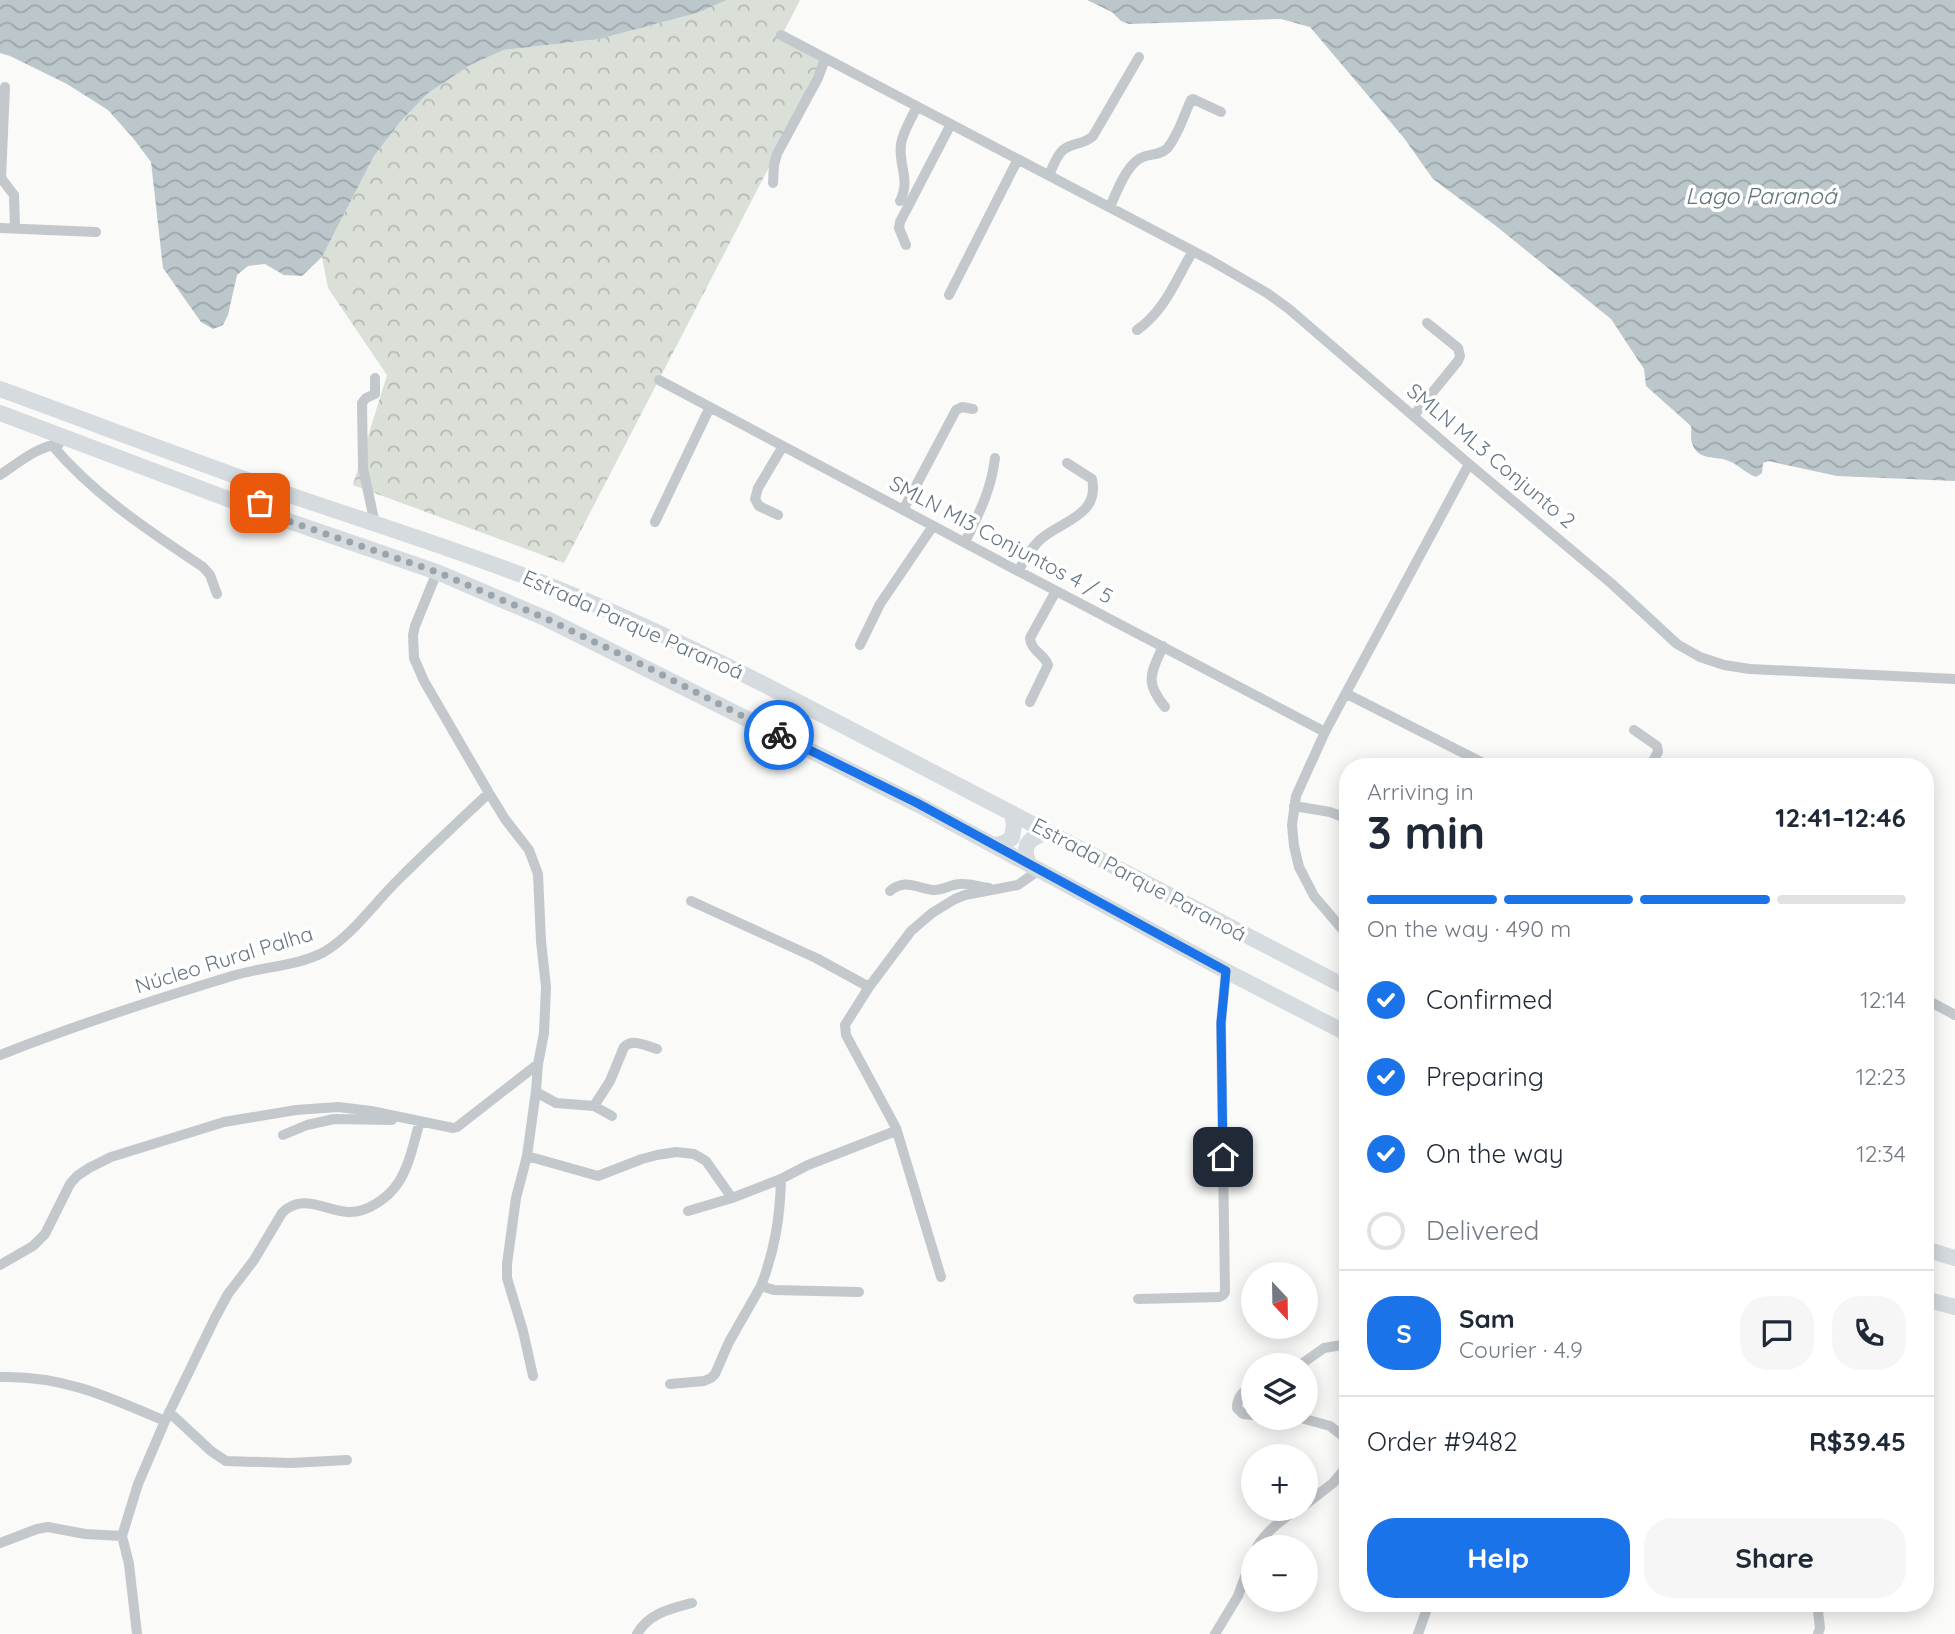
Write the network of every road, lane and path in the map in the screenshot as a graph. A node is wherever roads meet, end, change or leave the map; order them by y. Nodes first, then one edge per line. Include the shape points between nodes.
1 (781, 35) dead end
2 (1139, 57) dead end
3 (825, 58) junction
4 (5, 88) dead end
5 (917, 106) junction
6 (1221, 112) dead end
7 (951, 124) junction
8 (1018, 159) junction
9 (1049, 175) junction
10 (774, 183) dead end
11 (900, 201) dead end
12 (1110, 207) junction
13 (0, 228) edge
14 (15, 228) junction
15 (96, 232) dead end
16 (906, 246) dead end
17 (1193, 251) junction
18 (949, 295) dead end
19 (1427, 323) dead end
20 (1137, 330) dead end
21 (375, 378) dead end
22 (659, 380) dead end
23 (0, 389) edge
24 (710, 407) junction
25 (973, 409) dead end
26 (0, 414) edge
27 (1414, 415) junction
28 (81, 442) junction
29 (52, 445) junction
30 (783, 446) junction
31 (995, 458) dead end
32 (1067, 463) dead end
33 (1469, 464) junction
34 (0, 475) edge
35 (279, 491) junction
36 (903, 510) junction
37 (265, 513) junction
38 (778, 515) dead end
39 (655, 522) dead end
40 (375, 524) junction
41 (933, 526) junction
42 (965, 542) junction
43 (1018, 571) junction
44 (437, 572) junction
45 (1056, 591) junction
46 (217, 594) dead end
47 (860, 645) dead end
48 (1163, 646) junction
49 (1955, 678) edge
50 (1347, 694) junction
51 (1030, 702) dead end
52 (1165, 707) dead end
53 (1634, 730) dead end
54 (1325, 732) junction
55 (1473, 758) edge
56 (1655, 758) edge
57 (489, 793) junction
58 (1294, 806) junction
59 (1012, 813) junction
60 (1339, 816) edge
61 (1048, 832) junction
62 (994, 845) junction
63 (1034, 867) junction
64 (995, 890) junction
65 (890, 891) dead end
66 (691, 901) dead end
67 (1339, 925) edge
68 (1226, 971) junction
69 (1339, 983) edge
70 (869, 987) junction
71 (1934, 1004) edge
72 (1955, 1015) edge
73 (1339, 1029) edge
74 (657, 1049) dead end
75 (0, 1055) edge
76 (538, 1064) junction
77 (536, 1092) junction
78 (594, 1106) junction
79 (612, 1116) dead end
80 (402, 1119) junction
81 (420, 1121) junction
82 (896, 1128) junction
83 (283, 1135) dead end
84 (527, 1156) junction
85 (780, 1179) junction
86 (732, 1198) junction
87 (688, 1211) dead end
88 (1934, 1252) edge
89 (1955, 1258) edge
90 (0, 1265) edge
91 (941, 1277) dead end
92 (761, 1286) junction
93 (859, 1292) dead end
94 (1138, 1299) dead end
95 (1934, 1301) edge
96 (1955, 1307) edge
97 (1339, 1346) edge
98 (1317, 1353) edge
99 (533, 1376) dead end
100 (0, 1377) edge
101 (670, 1384) dead end
102 (1241, 1396) edge
103 (1241, 1412) edge
104 (167, 1417) junction
105 (1318, 1422) edge
106 (1339, 1433) edge
107 (347, 1460) dead end
108 (1339, 1476) edge
109 (1318, 1495) edge
110 (1279, 1521) edge
111 (1264, 1535) edge
112 (122, 1536) junction
113 (0, 1543) edge
114 (1241, 1588) edge
115 (692, 1603) dead end
116 (1426, 1612) edge
117 (1818, 1612) edge
118 (137, 1634) edge
119 (637, 1634) edge
120 (1215, 1634) edge
121 (1419, 1634) edge
122 (1818, 1634) edge

1 - 3 street, SMLN ML3 Conjunto 2
2 - 9 street via 1093,136 1062,150
3 - 5 street, SMLN ML3 Conjunto 2
3 - 10 street via 777,154
4 - 14 street via 1,178 15,195
5 - 7 street, SMLN ML3 Conjunto 2
5 - 11 street via 902,141 906,185
6 - 12 street via 1191,100 1169,148 1135,162
7 - 8 street, SMLN ML3 Conjunto 2
7 - 16 street via 900,222
8 - 9 street, SMLN ML3 Conjunto 2
8 - 18 street
9 - 12 street, SMLN ML3 Conjunto 2
12 - 17 street, SMLN ML3 Conjunto 2
13 - 14 street
14 - 15 street
17 - 20 street via 1161,308
17 - 27 street, SMLN ML3 Conjunto 2 via 1289,309
19 - 27 street via 1458,348 1460,356
21 - 40 street via 376,391 362,403 363,468
22 - 24 street, SMLN MI3 Conjuntos 4 / 5
23 - 35 main road, Estrada Parque Paranoá
24 - 30 street, SMLN MI3 Conjuntos 4 / 5
24 - 39 street
25 - 36 street via 956,410
26 - 28 main road, Estrada Parque Paranoá
27 - 33 street, SMLN ML3 Conjunto 2
28 - 29 street
28 - 37 main road, Estrada Parque Paranoá
29 - 34 street
29 - 46 street via 92,487 203,567
30 - 36 street, SMLN MI3 Conjuntos 4 / 5
30 - 38 street via 755,499
31 - 42 street via 993,478
32 - 43 street via 1092,479 1091,497 1076,518 1042,538
33 - 49 street, SMLN ML3 Conjunto 2 via 1678,644 1700,657 1750,669
33 - 50 street
35 - 37 main road via 261,497
35 - 40 main road, Estrada Parque Paranoá
36 - 41 street, SMLN MI3 Conjuntos 4 / 5
37 - 44 main road, Estrada Parque Paranoá
40 - 59 main road, Estrada Parque Paranoá via 512,571 635,621
41 - 42 street, SMLN MI3 Conjuntos 4 / 5
41 - 47 street via 880,604
42 - 43 street, SMLN MI3 Conjuntos 4 / 5
43 - 45 street, SMLN MI3 Conjuntos 4 / 5
44 - 57 street via 415,626 414,658
44 - 62 main road, Estrada Parque Paranoá via 648,668
45 - 48 street, SMLN MI3 Conjuntos 4 / 5
45 - 51 street via 1030,638 1048,666
48 - 52 street via 1151,681
48 - 54 street, SMLN MI3 Conjuntos 4 / 5
50 - 54 street
50 - 55 street
53 - 56 street via 1657,746
54 - 58 street
57 - 75 street, Núcleo Rural Palha via 323,952 120,1011
57 - 76 street via 529,850 538,874 546,987
58 - 60 street
58 - 67 street via 1299,867 1314,896
59 - 61 main road, Estrada Parque Paranoá
59 - 62 main road via 1012,838
61 - 63 main road via 1027,845
61 - 69 main road, Estrada Parque Paranoá
62 - 63 main road, Estrada Parque Paranoá
63 - 64 street via 1018,885
63 - 68 main road, Estrada Parque Paranoá
64 - 65 street via 959,884 933,890 908,883
64 - 70 street via 955,899 932,913 911,931
66 - 70 street
68 - 73 main road, Estrada Parque Paranoá
68 - 94 street via 1221,1023 1225,1292 1219,1297
70 - 82 street via 844,1032
71 - 72 street
74 - 78 street via 633,1042 624,1047
76 - 77 street
76 - 81 street via 457,1127
77 - 78 street via 556,1103
77 - 84 street
78 - 79 street
80 - 81 street
80 - 83 street via 334,1119
80 - 90 street via 338,1107 272,1113 224,1122 111,1157 77,1176 45,1234
81 - 104 street via 399,1182 378,1202 349,1212 299,1203 282,1213 228,1294
82 - 85 street
82 - 91 street
84 - 86 street via 598,1176 657,1155 694,1154 706,1161
84 - 99 street via 516,1198 507,1278
85 - 86 street
85 - 92 street via 778,1232
86 - 87 street
88 - 89 main road
92 - 93 street
92 - 101 street via 715,1374 704,1381
95 - 96 main road
97 - 98 street
100 - 104 street via 63,1382
102 - 103 street via 1237,1403
104 - 107 street via 226,1461
104 - 112 street
105 - 106 street
108 - 109 street
110 - 111 street
112 - 113 street via 48,1527
112 - 118 street via 130,1564
114 - 120 street
115 - 119 street via 655,1615
116 - 121 street
117 - 122 street

